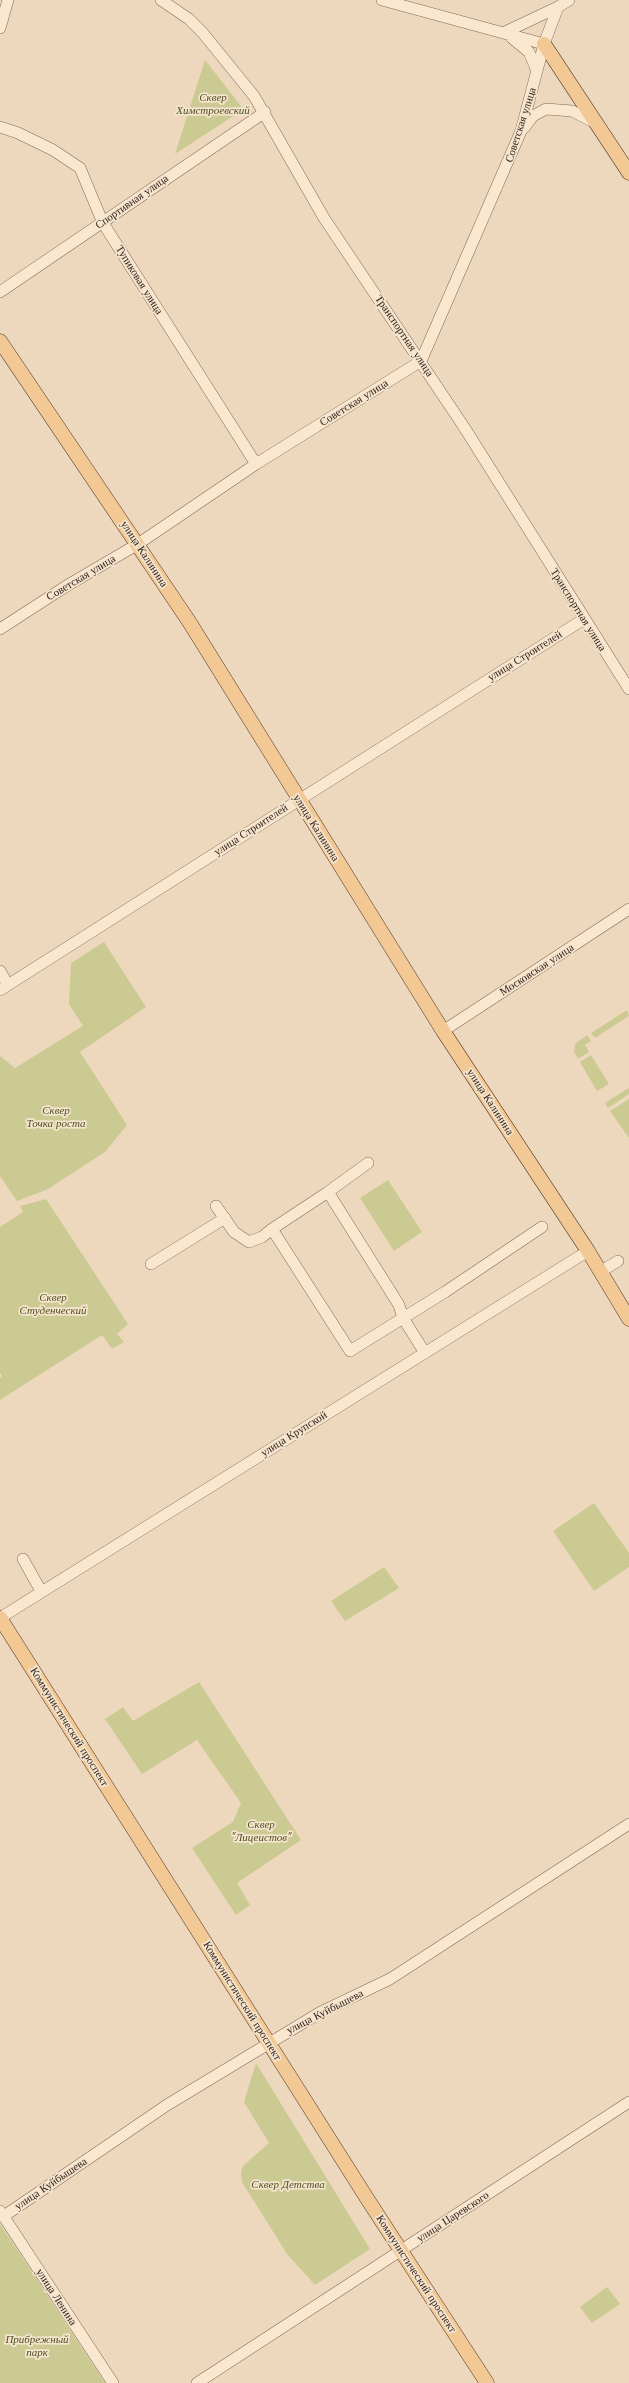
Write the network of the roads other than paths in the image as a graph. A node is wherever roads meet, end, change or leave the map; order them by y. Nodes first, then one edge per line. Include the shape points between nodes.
1 (8, 0) edge
2 (161, 0) edge
3 (382, 0) edge
4 (568, 0) edge
5 (558, 8) junction
6 (0, 28) edge
7 (503, 33) junction
8 (544, 44) junction
9 (538, 72) junction
10 (265, 112) junction
11 (597, 123) junction
12 (0, 127) edge
13 (521, 131) junction
14 (629, 173) edge
15 (103, 222) junction
16 (0, 292) edge
17 (0, 341) edge
18 (421, 361) junction
19 (256, 464) junction
20 (138, 544) junction
21 (584, 619) junction
22 (0, 629) edge
23 (629, 689) edge
24 (299, 800) junction
25 (629, 909) edge
26 (0, 971) edge
27 (4, 988) edge
28 (443, 1031) junction
29 (368, 1163) dead end
30 (328, 1192) junction
31 (216, 1206) dead end
32 (225, 1218) junction
33 (542, 1227) dead end
34 (272, 1230) junction
35 (588, 1251) junction
36 (618, 1261) dead end
37 (151, 1264) dead end
38 (600, 1272) junction
39 (403, 1318) junction
40 (629, 1319) edge
41 (425, 1353) junction
42 (22, 1559) dead end
43 (41, 1591) junction
44 (0, 1618) edge
45 (629, 1824) edge
46 (268, 2042) junction
47 (629, 2102) edge
48 (2, 2213) edge
49 (400, 2250) junction
50 (113, 2383) edge
51 (196, 2383) edge
52 (487, 2383) edge

1 - 6 street
2 - 10 street, Транспортная улица via 189,19 202,32
3 - 7 street
4 - 5 street
5 - 7 street
5 - 8 street, Советская улица
7 - 8 street
7 - 9 street via 517,40 529,52
8 - 9 street, Советская улица
8 - 11 main road
9 - 13 street, Советская улица
10 - 15 street, Спортивная улица
10 - 18 street, Транспортная улица via 324,218
11 - 13 street via 572,111 546,109 533,116
11 - 14 main road
12 - 15 street, Тупиковая улица via 53,150 80,168
13 - 18 street, Советская улица
15 - 16 street, Спортивная улица
15 - 19 street, Тупиковая улица
17 - 20 main road, улица Калинина
18 - 19 street, Советская улица
18 - 21 street, Транспортная улица
19 - 20 street, Советская улица
20 - 22 street, Советская улица
20 - 24 main road, улица Калинина
21 - 23 street, Транспортная улица
21 - 24 street, улица Строителей
24 - 27 street, улица Строителей
24 - 28 main road, улица Калинина
25 - 28 street, Московская улица
26 - 27 street
28 - 35 main road, улица Калинина
29 - 30 street
30 - 34 street
30 - 39 street via 399,1305
31 - 32 street
32 - 34 street via 240,1237 249,1242
32 - 37 street
33 - 39 street
34 - 39 street via 350,1351
35 - 38 main road, улица Калинина
35 - 41 street, улица Крупской
36 - 38 street
38 - 40 main road, улица Калинина
39 - 41 street
41 - 43 street, улица Крупской
42 - 43 street
43 - 44 street, улица Крупской
44 - 46 main road, Коммунистический проспект
45 - 46 street, улица Куйбышева via 390,1980 321,2012
46 - 48 street, улица Куйбышева
46 - 49 main road, Коммунистический проспект
47 - 49 street, улица Царевского
48 - 50 street, улица Ленина
49 - 51 street, улица Царевского
49 - 52 main road, Коммунистический проспект

